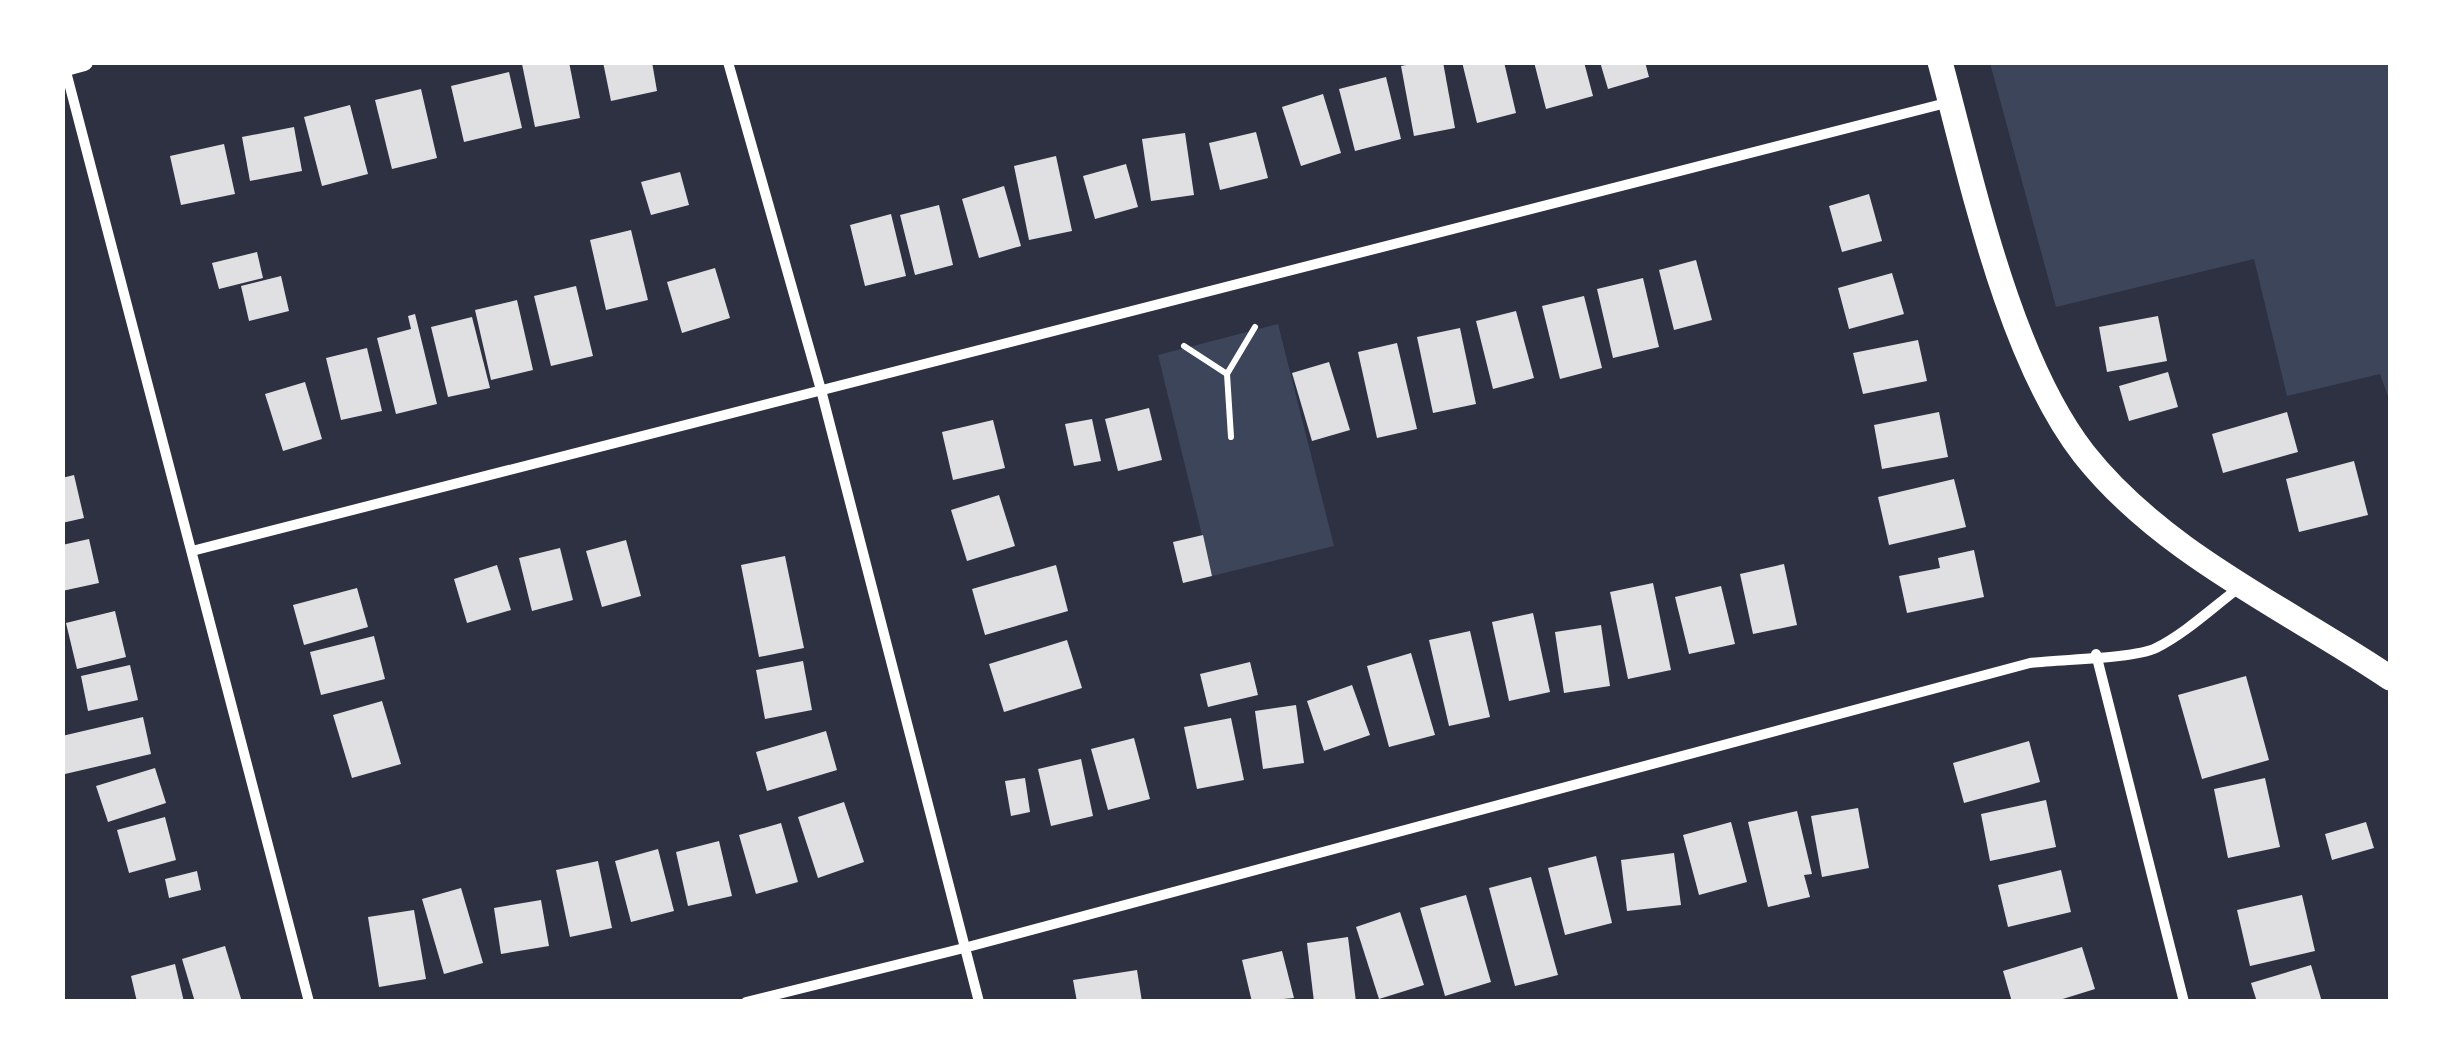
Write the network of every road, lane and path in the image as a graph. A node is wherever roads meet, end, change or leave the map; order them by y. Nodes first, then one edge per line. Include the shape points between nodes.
1 (84, 62) edge
2 (728, 62) edge
3 (1940, 62) edge
4 (64, 66) edge
5 (1951, 102) junction
6 (1255, 327) dead end
7 (1184, 346) dead end
8 (1227, 374) junction
9 (821, 390) junction
10 (1231, 437) dead end
11 (192, 551) junction
12 (2242, 586) junction
13 (2096, 654) junction
14 (2390, 678) edge
15 (964, 948) junction
16 (309, 1002) edge
17 (746, 1002) edge
18 (979, 1002) edge
19 (2184, 1002) edge

1 - 4 street
2 - 9 street
3 - 5 main road
4 - 11 street
5 - 9 street
5 - 12 main road via 2019,334 2047,396 2116,488
6 - 8 path
7 - 8 path
8 - 10 path
9 - 11 street
9 - 15 street
11 - 16 street
12 - 13 street via 2156,648 2130,656
12 - 14 main road
13 - 15 street via 2030,663
13 - 19 street
15 - 17 street
15 - 18 street

